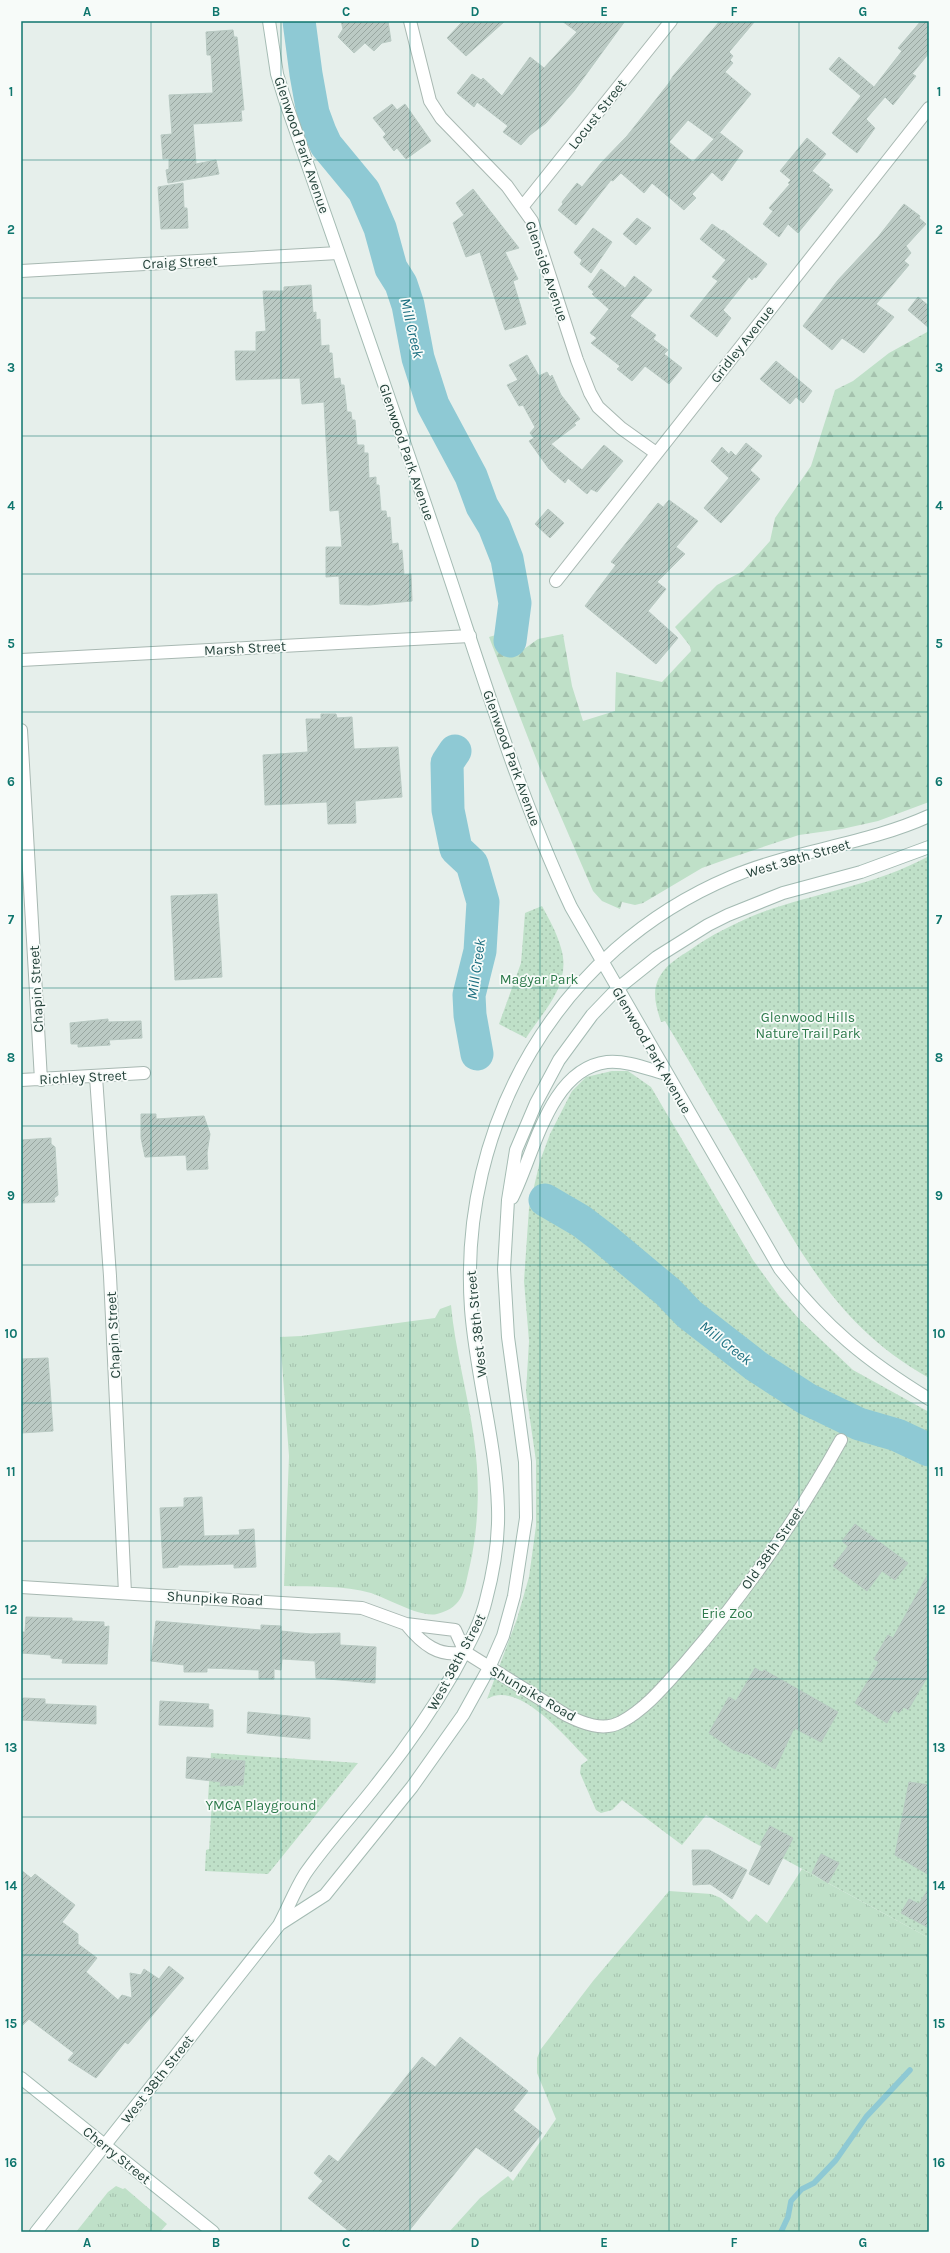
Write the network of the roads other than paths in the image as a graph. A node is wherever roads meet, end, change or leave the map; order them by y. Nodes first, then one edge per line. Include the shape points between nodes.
1 (268, 21) edge
2 (410, 21) edge
3 (671, 21) edge
4 (929, 108) edge
5 (523, 206) junction
6 (338, 253) junction
7 (21, 271) edge
8 (656, 453) junction
9 (556, 581) dead end
10 (470, 636) junction
11 (21, 660) edge
12 (21, 730) edge
13 (929, 816) edge
14 (929, 847) edge
15 (602, 963) junction
16 (617, 989) junction
17 (144, 1073) dead end
18 (666, 1074) junction
19 (96, 1077) junction
20 (21, 1080) edge
21 (41, 1080) junction
22 (508, 1208) junction
23 (929, 1399) edge
24 (841, 1440) dead end
25 (21, 1587) edge
26 (125, 1593) junction
27 (406, 1624) junction
28 (465, 1652) junction
29 (489, 1668) junction
30 (605, 1727) joint
31 (279, 1925) junction
32 (21, 2078) edge
33 (104, 2145) junction
34 (36, 2232) edge
35 (213, 2232) edge

1 - 6 main road, Glenwood Park Avenue via 279,82
2 - 5 main road, Glenside Avenue via 430,102 441,118
3 - 5 main road, Locust Street
4 - 8 main road, Gridley Avenue
5 - 8 main road, Glenside Avenue via 532,221 590,393 598,407 621,428
6 - 7 main road, Craig Street
6 - 10 main road, Glenwood Park Avenue
8 - 9 main road, Gridley Avenue
10 - 11 main road, Marsh Street
10 - 15 main road, Glenwood Park Avenue via 518,777 553,868
12 - 21 main road, Chapin Street
13 - 15 main road, West 38th Street via 879,836 809,852 733,876 668,909 646,924
14 - 16 main road, West 38th Street via 890,863 783,893 728,915 657,957
15 - 16 main road, Glenwood Park Avenue
15 - 28 main road, West 38th Street via 547,1025 520,1068 491,1139 480,1179 471,1228 469,1272 472,1320 498,1508 497,1546 484,1608
16 - 18 main road, Glenwood Park Avenue
16 - 22 main road, West 38th Street via 592,1015 559,1060 536,1103 516,1150
17 - 19 main road, Richley Street
18 - 22 main road via 628,1063 608,1062 592,1065 580,1073 562,1090 542,1123
18 - 23 main road, Glenwood Park Avenue via 780,1269 804,1299 837,1333 874,1363
19 - 21 main road, Richley Street
19 - 26 main road, Chapin Street via 110,1276
20 - 21 main road, Richley Street
22 - 29 main road, West 38th Street via 504,1268 508,1337 525,1462 526,1518 514,1596
24 - 30 main road, Old 38th Street via 788,1526 696,1650 649,1702 620,1722
25 - 26 main road, Shunpike Road
26 - 27 main road, Shunpike Road via 354,1607
27 - 28 main road, Shunpike Road via 419,1640 444,1653 452,1655
27 - 28 main road, Shunpike Road via 455,1630
28 - 29 main road, Shunpike Road
28 - 31 main road, West 38th Street via 413,1737 304,1876
29 - 30 main road, Shunpike Road via 566,1715
29 - 31 main road, West 38th Street via 463,1716 412,1788 326,1895
31 - 33 main road, West 38th Street
32 - 33 main road, Cherry Street
33 - 34 main road, West 38th Street
33 - 35 main road, Cherry Street

